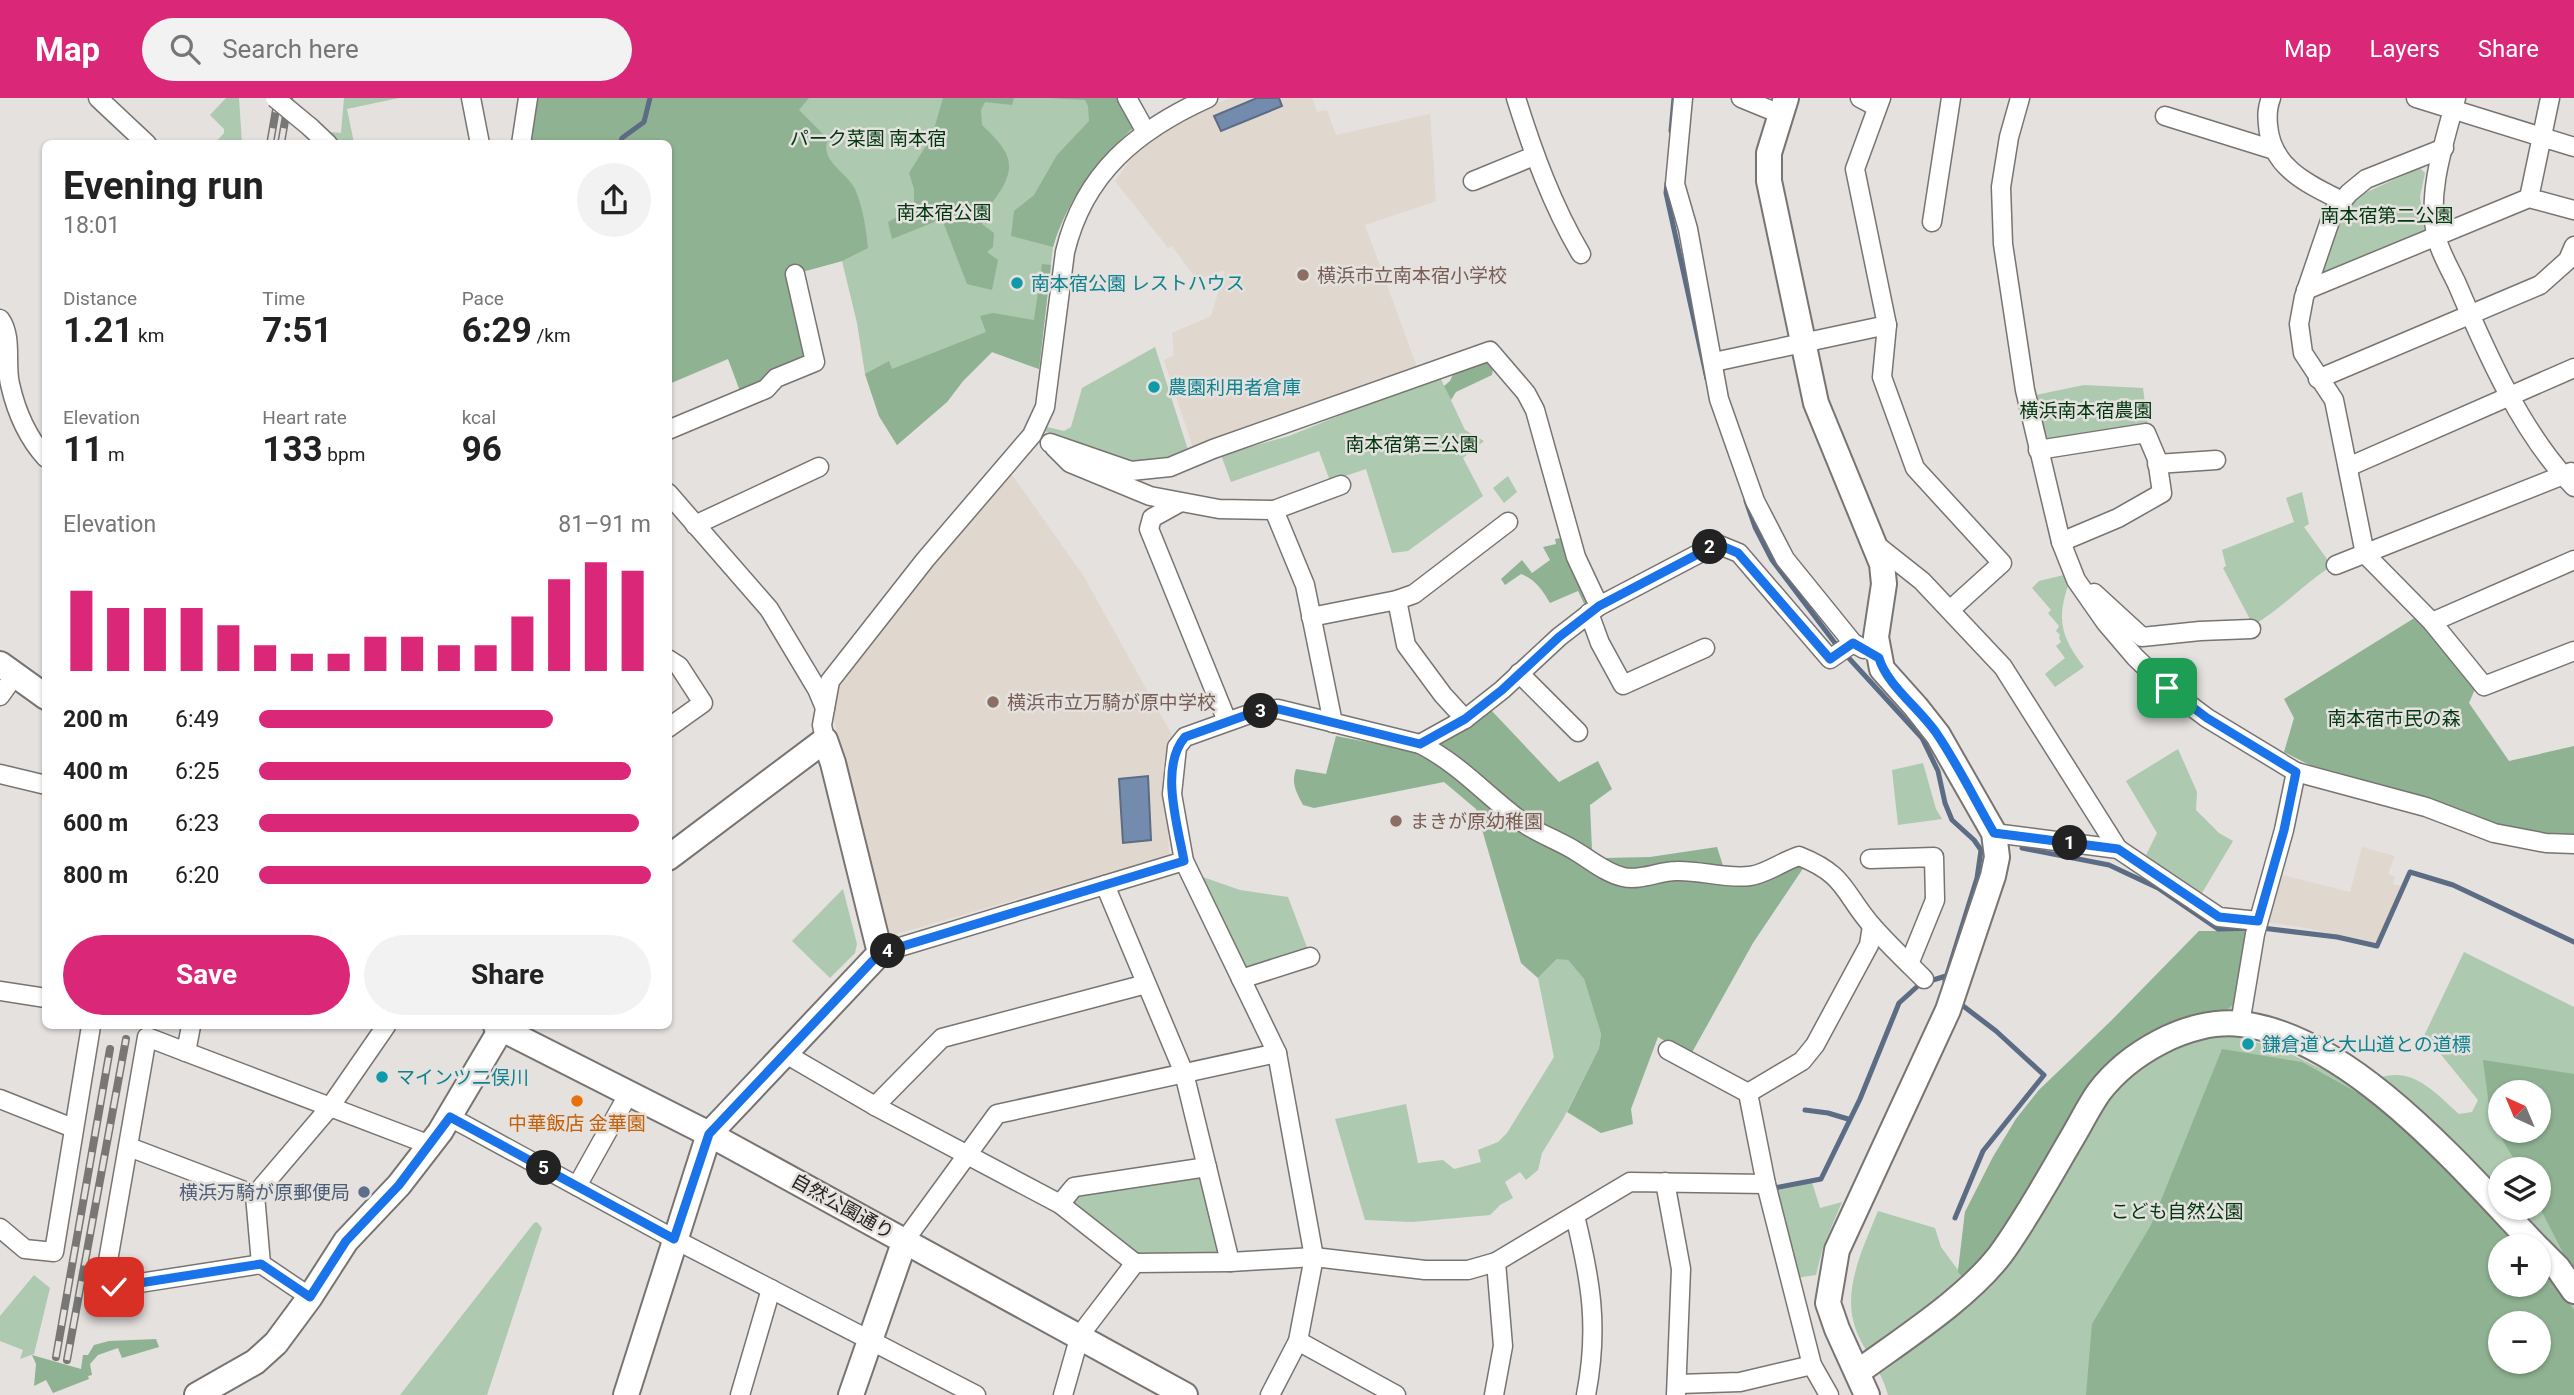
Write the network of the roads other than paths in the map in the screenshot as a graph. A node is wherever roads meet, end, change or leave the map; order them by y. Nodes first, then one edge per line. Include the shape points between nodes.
1 (98, 98) edge
2 (275, 98) edge
3 (471, 98) edge
4 (528, 98) edge
5 (1127, 98) edge
6 (1208, 98) edge
7 (1516, 98) edge
8 (1683, 98) edge
9 (1741, 98) edge
10 (1860, 98) edge
11 (1951, 98) edge
12 (2020, 98) edge
13 (2271, 98) edge
14 (2417, 98) edge
15 (2550, 98) edge
16 (1879, 102) edge
17 (2454, 104) edge
18 (1783, 106) edge
19 (2165, 116) dead end
20 (1146, 132) junction
21 (2542, 137) junction
22 (143, 140) edge
23 (324, 140) edge
24 (479, 140) edge
25 (522, 140) edge
26 (2574, 146) edge
27 (2444, 148) junction
28 (2274, 150) junction
29 (1534, 156) junction
30 (1473, 181) dead end
31 (2529, 198) junction
32 (2342, 201) junction
33 (2574, 210) edge
34 (1932, 222) dead end
35 (2436, 236) junction
36 (2574, 246) edge
37 (1581, 254) dead end
38 (795, 274) dead end
39 (2306, 290) junction
40 (2470, 314) junction
41 (0, 319) edge
42 (1887, 325) junction
43 (1802, 343) junction
44 (1714, 362) junction
45 (2574, 368) edge
46 (2318, 379) junction
47 (2511, 397) junction
48 (672, 428) edge
49 (1032, 435) junction
50 (1050, 443) junction
51 (2038, 450) junction
52 (42, 452) edge
53 (2216, 460) dead end
54 (2158, 464) junction
55 (819, 467) dead end
56 (2348, 467) junction
57 (2568, 472) edge
58 (1341, 485) dead end
59 (2574, 487) edge
60 (672, 497) edge
61 (1179, 503) junction
62 (1274, 510) junction
63 (1508, 522) dead end
64 (695, 525) junction
65 (2061, 542) junction
66 (1874, 543) junction
67 (2365, 554) junction
68 (2574, 560) edge
69 (2336, 565) dead end
70 (2076, 580) junction
71 (1397, 600) junction
72 (1594, 610) junction
73 (1950, 610) junction
74 (1311, 617) junction
75 (2432, 622) junction
76 (2251, 629) dead end
77 (1705, 648) dead end
78 (1845, 649) junction
79 (2574, 651) edge
80 (1879, 658) junction
81 (672, 662) edge
82 (8, 669) edge
83 (1519, 673) junction
84 (42, 694) edge
85 (0, 696) edge
86 (825, 708) junction
87 (1465, 719) junction
88 (1227, 721) junction
89 (1333, 723) junction
90 (672, 725) edge
91 (1578, 732) dead end
92 (825, 740) junction
93 (1420, 744) junction
94 (2296, 772) junction
95 (0, 774) edge
96 (42, 784) edge
97 (1994, 833) junction
98 (2574, 844) edge
99 (2118, 849) junction
100 (672, 855) edge
101 (1870, 859) dead end
102 (1184, 861) junction
103 (1105, 885) junction
104 (1872, 926) junction
105 (2256, 928) junction
106 (880, 953) junction
107 (1310, 957) dead end
108 (1909, 964) junction
109 (1241, 979) junction
110 (1924, 979) dead end
111 (1146, 984) junction
112 (0, 991) edge
113 (42, 997) edge
114 (2240, 1024) junction
115 (91, 1029) edge
116 (190, 1029) edge
117 (380, 1029) edge
118 (498, 1029) edge
119 (506, 1029) edge
120 (1668, 1050) dead end
121 (186, 1052) junction
122 (784, 1053) junction
123 (1277, 1053) junction
124 (1184, 1073) junction
125 (1748, 1093) junction
126 (629, 1094) junction
127 (0, 1099) edge
128 (875, 1106) junction
129 (330, 1107) junction
130 (450, 1117) junction
131 (73, 1128) junction
132 (709, 1134) junction
133 (430, 1145) junction
134 (129, 1147) junction
135 (966, 1153) junction
136 (1207, 1167) junction
137 (1665, 1182) junction
138 (1766, 1184) junction
139 (577, 1186) junction
140 (255, 1195) junction
141 (1060, 1204) junction
142 (1575, 1216) junction
143 (0, 1228) edge
144 (2525, 1234) edge
145 (674, 1239) junction
146 (905, 1240) junction
147 (1314, 1257) junction
148 (2551, 1261) edge
149 (1230, 1262) junction
150 (1496, 1262) junction
151 (1135, 1263) junction
152 (261, 1264) junction
153 (771, 1289) junction
154 (2574, 1291) edge
155 (310, 1297) junction
156 (1080, 1335) junction
157 (870, 1339) junction
158 (1298, 1341) junction
159 (1812, 1365) junction
160 (1862, 1384) edge
161 (1677, 1390) edge
162 (968, 1394) edge
163 (197, 1395) edge
164 (626, 1395) edge
165 (740, 1395) edge
166 (851, 1395) edge
167 (1063, 1395) edge
168 (1185, 1395) edge
169 (1270, 1395) edge
170 (1396, 1395) edge
171 (1494, 1395) edge
172 (1586, 1395) edge
173 (1829, 1395) edge

1 - 22 street
2 - 23 street, bridge
3 - 24 street
4 - 25 street
5 - 20 street
6 - 20 street
7 - 29 street
8 - 44 street via 1675,184
9 - 18 street
10 - 16 street
11 - 34 street
12 - 51 street via 2001,187 2003,244
13 - 28 street via 2268,129
14 - 17 street
15 - 21 street
16 - 42 street via 1855,169
17 - 21 street
17 - 27 street
18 - 43 street via 1769,153 1769,181
19 - 28 street
20 - 49 street via 1118,155 1095,184 1069,233 1045,407
21 - 26 street
21 - 31 street
27 - 32 street via 2366,179
27 - 35 street via 2433,194
28 - 32 street via 2298,179
29 - 30 street
29 - 37 street
31 - 33 street
31 - 35 street
32 - 39 street via 2333,212
35 - 39 street
35 - 40 street
36 - 40 street via 2568,260 2540,285
38 - 48 street via 815,362 776,378 766,389
39 - 46 street via 2298,324 2303,354
40 - 46 street
40 - 47 street
41 - 52 street via 6,327 9,383 24,427
42 - 43 street
42 - 73 street via 1882,377 1915,468 2001,563
43 - 44 street
43 - 66 street via 1816,403
44 - 78 street via 1720,399 1755,500 1786,559
45 - 47 street
46 - 56 street via 2334,400
47 - 56 street
47 - 57 street via 2533,436
49 - 50 street
49 - 86 street via 925,559 830,681
50 - 61 street via 1070,463
50 - 72 street via 1131,471 1170,467 1490,351 1535,410
51 - 54 street via 2146,433
51 - 65 street
53 - 54 street
54 - 65 street via 2162,493
55 - 64 street
56 - 67 street
57 - 59 street
57 - 67 street
58 - 62 street
60 - 64 street
61 - 62 street
61 - 88 street via 1152,517 1149,528
62 - 74 street via 1305,584
63 - 71 street via 1415,594
64 - 86 street via 769,609
65 - 70 street
66 - 73 street
66 - 80 street via 1884,584
67 - 69 street
67 - 75 street
68 - 75 street
70 - 76 street via 2142,638
70 - 94 street via 2106,623 2167,688
71 - 74 street
71 - 87 street via 1406,645
72 - 77 street via 1600,643 1623,685
72 - 78 street via 1717,544 1738,553 1830,659
72 - 83 street
73 - 99 street via 2003,667
74 - 89 street
75 - 79 street via 2484,686
78 - 80 street
80 - 97 street via 1889,680 1938,735
81 - 90 street via 703,703
82 - 84 street
82 - 85 street
83 - 87 street
83 - 91 street
86 - 92 street
87 - 93 street
88 - 89 street via 1278,709
88 - 102 street via 1185,737 1177,747 1172,794
89 - 93 street
92 - 100 street
92 - 106 street
93 - 104 street via 1469,775 1527,825 1624,877 1676,871 1752,876 1799,856 1843,883
94 - 98 street via 2426,807 2494,833
94 - 105 street
95 - 96 street
97 - 99 street
97 - 160 street via 1997,857 1993,876 1951,1000 1837,1250 1828,1303
99 - 105 street via 2219,917
101 - 108 street via 1934,857 1936,900
102 - 103 street
102 - 109 street
103 - 106 street
103 - 111 street
104 - 108 street
104 - 125 street via 1869,946 1815,1045 1802,1061
105 - 114 street
106 - 122 street
107 - 109 street
108 - 110 street
109 - 123 street
111 - 124 street
111 - 128 street via 942,1038
112 - 113 street
114 - 144 street via 2295,1040 2378,1091 2405,1112
114 - 160 street via 2205,1026 2174,1035 2119,1071 2099,1093 1998,1257
115 - 131 street
116 - 121 street
117 - 129 street
118 - 130 street
119 - 126 street, 自然公園通り
120 - 125 street
121 - 129 street
121 - 134 street via 148,1037
122 - 128 street
122 - 132 street
123 - 124 street
123 - 147 street
124 - 135 street via 997,1114
124 - 136 street
125 - 138 street
126 - 132 street, 自然公園通り
126 - 139 street
127 - 131 street
128 - 135 street
129 - 133 street
129 - 140 street
130 - 133 street
130 - 139 street
131 - 143 street via 54,1252 25,1249
132 - 145 street
132 - 146 street, 自然公園通り
133 - 155 street via 346,1241
134 - 140 street
134 - 152 street via 105,1278 114,1287
135 - 141 street
135 - 146 street
136 - 141 street via 1074,1187
136 - 149 street
137 - 138 street
137 - 142 street via 1630,1182
137 - 161 street via 1681,1269
138 - 159 street
139 - 145 street
140 - 152 street
141 - 151 street
142 - 150 street
142 - 172 street via 1594,1317
145 - 153 street
145 - 164 street
146 - 156 street, 自然公園通り
146 - 157 street
147 - 149 street
147 - 150 street via 1425,1270 1468,1270
147 - 158 street
148 - 154 street
149 - 151 street
150 - 171 street via 1503,1346
151 - 156 street
152 - 155 street
153 - 157 street
153 - 165 street
155 - 163 street via 276,1343 255,1362
156 - 167 street
156 - 168 street, 自然公園通り
157 - 162 street
157 - 166 street
158 - 169 street
158 - 170 street
159 - 161 street via 1740,1382
159 - 173 street

